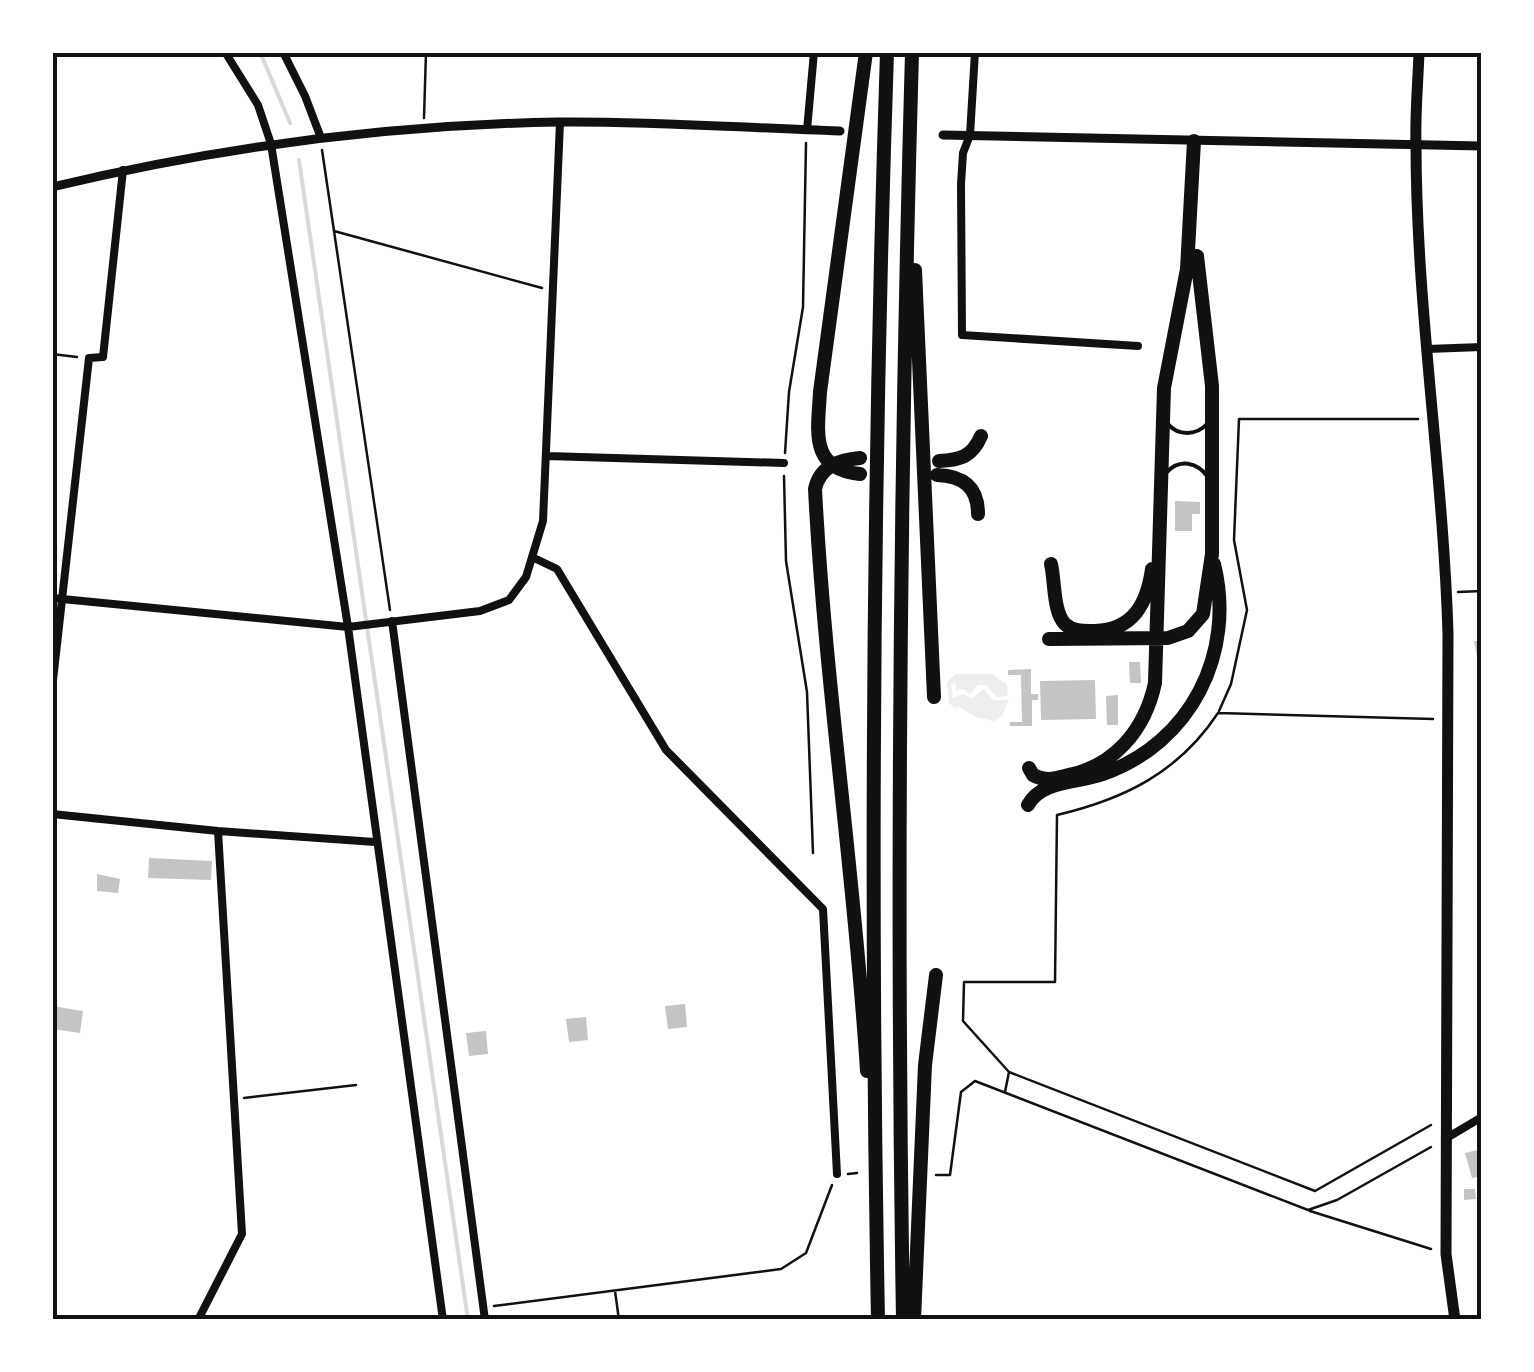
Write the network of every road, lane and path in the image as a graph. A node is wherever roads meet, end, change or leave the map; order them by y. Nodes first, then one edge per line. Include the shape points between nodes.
1 (225, 52) edge
2 (284, 52) edge
3 (426, 52) edge
4 (814, 52) edge
5 (866, 52) edge
6 (888, 52) edge
7 (912, 52) edge
8 (975, 52) edge
9 (1419, 52) edge
10 (560, 122) junction
11 (424, 129) junction
12 (807, 130) junction
13 (840, 131) dead end
14 (943, 135) dead end
15 (970, 135) junction
16 (320, 138) junction
17 (1194, 141) junction
18 (272, 144) junction
19 (1416, 145) junction
20 (1482, 146) edge
21 (910, 149) junction
22 (123, 170) junction
23 (52, 188) edge
24 (334, 231) junction
25 (554, 291) junction
26 (1138, 346) dead end
27 (1482, 347) edge
28 (1427, 348) junction
29 (52, 354) edge
30 (89, 358) junction
31 (1164, 414) junction
32 (1212, 416) junction
33 (1434, 418) junction
34 (982, 436) dead end
35 (546, 456) junction
36 (784, 463) junction
37 (831, 465) junction
38 (860, 466) dead end
39 (1162, 481) junction
40 (1211, 484) junction
41 (978, 514) dead end
42 (1158, 547) junction
43 (1212, 554) junction
44 (532, 557) junction
45 (1050, 564) dead end
46 (1482, 591) edge
47 (1446, 593) junction
48 (52, 598) edge
49 (63, 598) junction
50 (392, 621) junction
51 (348, 627) junction
52 (1049, 639) dead end
53 (1157, 639) junction
54 (52, 689) edge
55 (934, 697) dead end
56 (1218, 712) junction
57 (1449, 720) junction
58 (1028, 768) dead end
59 (1028, 805) dead end
60 (52, 814) edge
61 (218, 831) junction
62 (376, 842) junction
63 (813, 853) dead end
64 (936, 974) dead end
65 (1009, 1072) junction
66 (356, 1085) dead end
67 (1005, 1092) junction
68 (234, 1100) junction
69 (1446, 1116) junction
70 (1482, 1117) edge
71 (1445, 1139) junction
72 (837, 1174) junction
73 (857, 1174) dead end
74 (932, 1175) dead end
75 (1308, 1210) junction
76 (876, 1226) junction
77 (1446, 1254) junction
78 (614, 1290) junction
79 (483, 1307) junction
80 (198, 1320) edge
81 (442, 1320) edge
82 (485, 1320) edge
83 (619, 1320) edge
84 (878, 1320) edge
85 (903, 1320) edge
86 (914, 1320) edge
87 (1455, 1320) edge

1 - 18 street via 258,105
2 - 16 street
3 - 11 path
4 - 12 street
5 - 37 highway via 820,392 818,436
6 - 76 highway via 876,520
7 - 21 highway
8 - 15 street
9 - 19 main road
10 - 11 street
10 - 12 street
10 - 25 street
11 - 16 street
12 - 13 street
12 - 36 path via 803,307
14 - 15 street
15 - 17 street
15 - 26 street via 961,184 962,335
16 - 18 street
16 - 24 path
17 - 19 street
17 - 31 highway via 1187,269
17 - 32 highway via 1196,270
18 - 22 street
18 - 51 street
19 - 20 street
19 - 28 main road
21 - 55 highway
21 - 85 highway via 900,831
22 - 23 street
22 - 30 street via 103,358
24 - 25 path
24 - 50 path
25 - 35 street
27 - 28 street
28 - 33 main road
29 - 30 path
30 - 49 street
31 - 32 lane via 1173,430 1185,433 1204,428
31 - 39 highway
32 - 40 highway
33 - 47 main road
33 - 56 path via 1238,419 1234,540 1247,610
34 - 41 highway via 971,454 938,468 970,485
35 - 36 street
35 - 44 street via 544,520
36 - 63 path via 786,561 807,692
37 - 38 highway via 848,473
37 - 76 highway via 815,489 818,553 852,874
39 - 40 lane via 1169,469 1191,463
39 - 42 highway
40 - 43 highway
42 - 45 highway via 1140,609 1115,629 1081,631 1063,622
42 - 53 highway
43 - 53 highway via 1200,620 1181,635
43 - 59 highway via 1220,638 1188,712 1126,765 1042,790
44 - 50 street via 509,600 480,612
44 - 72 street via 557,570 666,750 824,910
46 - 47 path
47 - 57 main road
48 - 49 street
49 - 51 street
49 - 54 street
50 - 51 street
50 - 79 street
51 - 62 street
52 - 53 highway
53 - 58 highway via 1151,702 1120,750 1072,775 1040,779
56 - 57 path
56 - 65 path via 1194,746 1155,778 1106,802 1057,815 1055,982 964,982 964,1021
57 - 69 main road
60 - 61 street
61 - 62 street
61 - 68 street
62 - 81 street
64 - 86 highway via 921,1123
65 - 67 path
65 - 69 path via 1315,1191
66 - 68 path
67 - 74 path via 975,1081 961,1092 950,1175
67 - 75 path
68 - 80 street via 242,1234
69 - 71 main road
70 - 71 street
71 - 75 path
71 - 77 main road
72 - 73 path
72 - 78 path via 806,1253 780,1269
75 - 77 path
76 - 84 highway
77 - 87 main road
78 - 79 path
78 - 83 path
79 - 82 street

